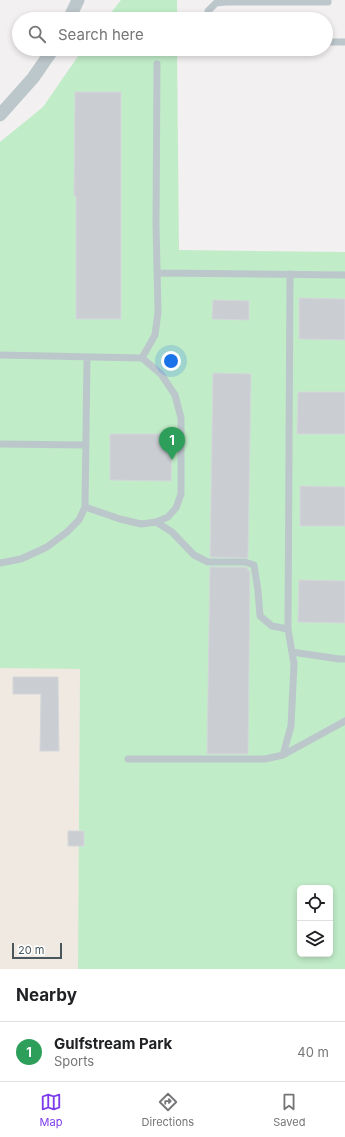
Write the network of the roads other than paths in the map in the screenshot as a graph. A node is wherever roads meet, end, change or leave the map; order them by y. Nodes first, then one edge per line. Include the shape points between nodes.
1 (78, 0) edge
2 (328, 0) edge
3 (226, 1) edge
4 (72, 12) edge
5 (208, 12) edge
6 (333, 42) edge
7 (345, 42) edge
8 (48, 56) edge
9 (157, 64) dead end
10 (0, 115) edge
11 (158, 273) junction
12 (290, 274) junction
13 (345, 275) edge
14 (0, 355) edge
15 (86, 358) junction
16 (142, 358) junction
17 (0, 444) edge
18 (85, 445) junction
19 (85, 507) junction
20 (156, 522) junction
21 (0, 563) edge
22 (288, 629) junction
23 (292, 652) junction
24 (345, 659) edge
25 (345, 722) edge
26 (283, 755) junction
27 (128, 759) dead end

1 - 4 street
2 - 3 lane
3 - 5 lane via 216,3
6 - 7 lane
8 - 10 street via 34,78
9 - 11 lane
11 - 12 lane
11 - 16 lane via 155,335
12 - 13 lane
12 - 22 lane
14 - 15 lane
15 - 16 lane
15 - 18 lane
16 - 20 lane via 161,374 175,395 181,418 181,494 176,508 168,517
17 - 18 lane
18 - 19 lane
19 - 20 lane via 141,524
19 - 21 lane via 79,520 47,547 21,559
20 - 22 lane via 172,532 194,555 208,562 245,562 254,565 260,616 272,626
22 - 23 lane
23 - 24 lane
23 - 26 lane via 294,664 291,726
25 - 26 lane
26 - 27 lane via 265,759

